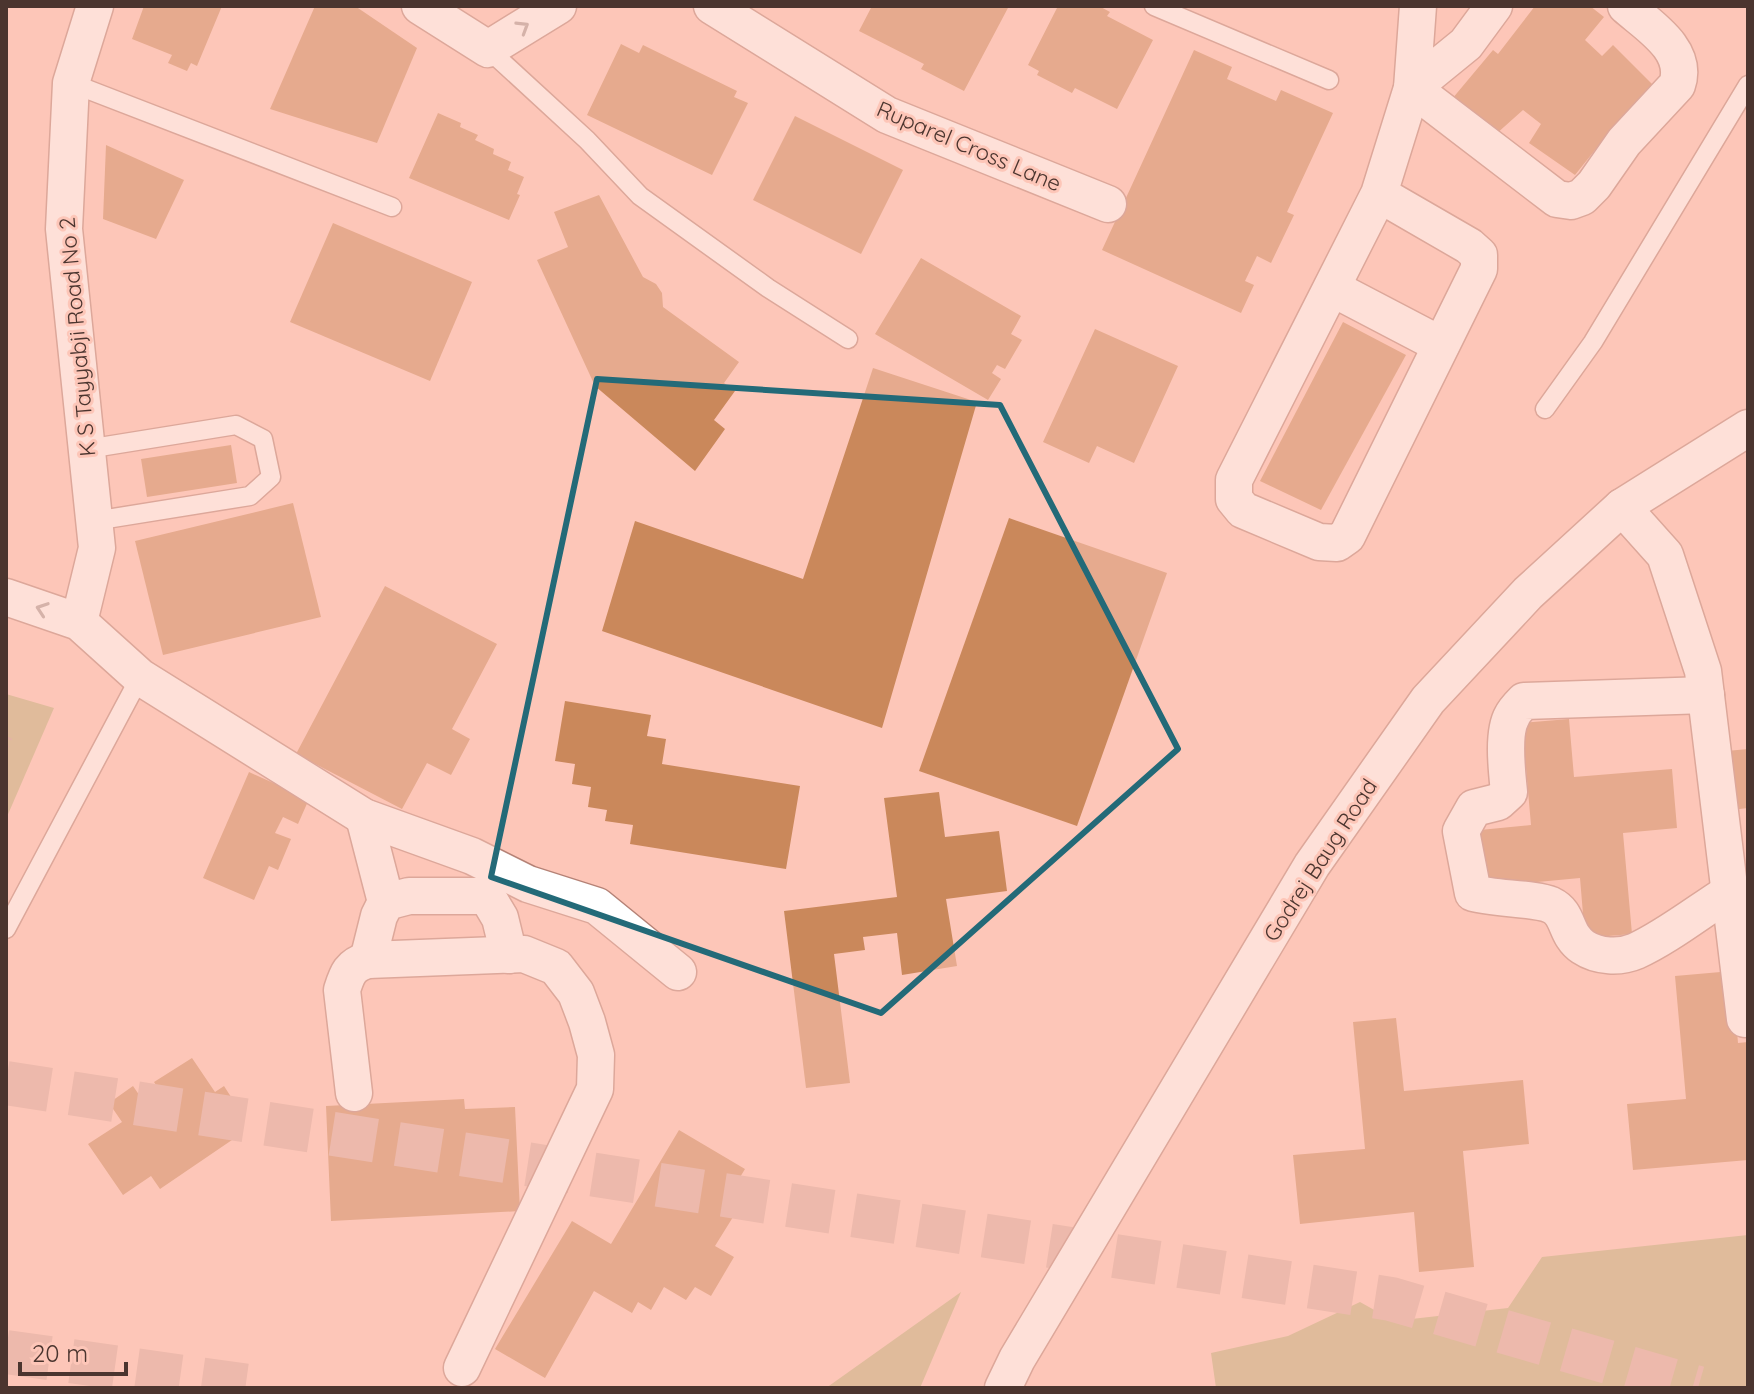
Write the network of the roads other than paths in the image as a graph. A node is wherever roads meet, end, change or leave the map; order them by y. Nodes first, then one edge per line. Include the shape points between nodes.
1 (95, 6) edge
2 (420, 6) edge
3 (558, 6) edge
4 (712, 6) edge
5 (1154, 6) edge
6 (1418, 6) edge
7 (1494, 6) edge
8 (1626, 6) edge
9 (488, 49) junction
10 (1329, 80) dead end
11 (71, 83) junction
12 (1748, 85) edge
13 (1412, 88) junction
14 (1379, 194) junction
15 (1108, 204) dead end
16 (392, 207) dead end
17 (1332, 288) junction
18 (848, 339) dead end
19 (1441, 345) junction
20 (1545, 409) dead end
21 (1748, 428) edge
22 (87, 449) junction
23 (1622, 507) junction
24 (94, 521) junction
25 (6, 597) edge
26 (79, 622) junction
27 (140, 677) junction
28 (1706, 695) junction
29 (364, 817) junction
30 (1730, 892) junction
31 (386, 902) junction
32 (6, 929) edge
33 (509, 955) junction
34 (368, 960) junction
35 (678, 972) dead end
36 (1745, 1019) dead end
37 (354, 1093) dead end
38 (462, 1368) dead end
39 (1003, 1388) edge

1 - 11 street, K S Tayyabji Road No 2
2 - 9 street
9 -> 3 street
4 - 15 street, Ruparel Cross Lane via 887,115
5 - 10 lane
6 - 13 street
7 - 13 street via 1466,44
8 - 13 street via 1668,42 1680,76 1582,197 1557,199
9 - 18 lane via 640,196
11 - 16 lane
11 - 22 street, K S Tayyabji Road No 2 via 64,229
12 - 20 lane via 1593,342
13 - 14 street
14 - 17 street
14 - 19 street via 1479,255 1479,269
17 - 19 street
17 - 19 street via 1234,480 1234,499 1243,510 1319,542 1337,543 1347,536
21 - 23 street, Godrej Baug Road
22 - 24 street, K S Tayyabji Road No 2
22 - 24 lane via 236,425 263,439 271,477 250,496
23 - 28 street via 1665,555
23 - 39 street, Godrej Baug Road via 1528,593 1428,700 1312,865
24 - 26 street, K S Tayyabji Road No 2 via 97,548
26 -> 25 street
26 - 27 street
27 - 29 street
27 - 32 lane
28 - 30 street
28 - 30 street via 1524,701 1511,717 1508,733 1509,792 1498,802 1474,808 1461,831 1473,893 1550,905 1563,913 1571,937 1586,949 1611,956 1635,952
29 - 31 street
29 - 35 street via 472,856 528,884 597,906
30 - 36 street
31 - 33 street via 409,896 487,896 500,918
31 - 34 street
33 - 34 street
33 - 38 street via 524,954 556,967 576,993 596,1055 595,1089
34 - 37 street via 356,963 342,990

